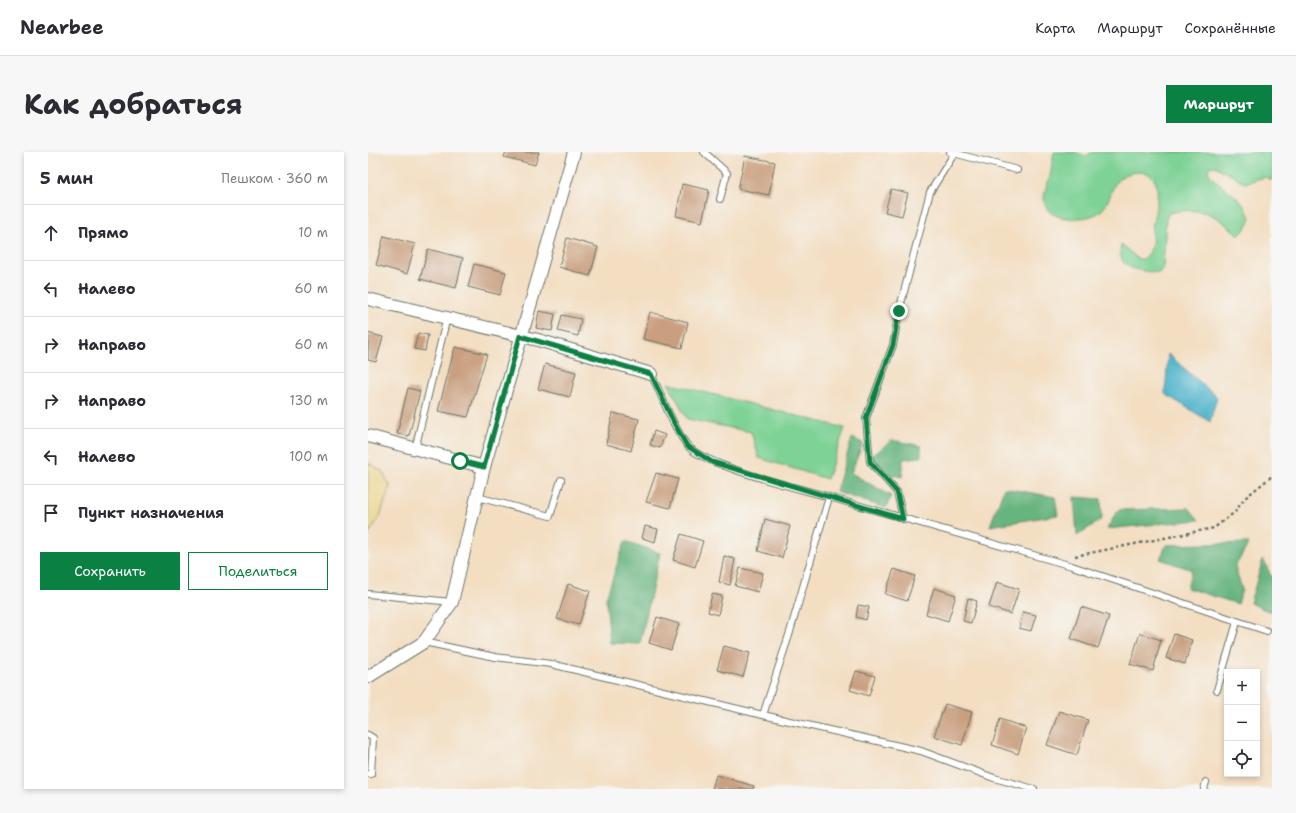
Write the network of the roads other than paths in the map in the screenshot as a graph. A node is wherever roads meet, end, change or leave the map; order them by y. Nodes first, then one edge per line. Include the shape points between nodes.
1 (574, 152) edge
2 (704, 152) edge
3 (952, 153) edge
4 (1017, 170) dead end
5 (720, 199) dead end
6 (368, 299) edge
7 (447, 317) junction
8 (520, 336) junction
9 (651, 374) joint
10 (368, 436) edge
11 (415, 448) junction
12 (484, 467) junction
13 (561, 480) dead end
14 (477, 497) junction
15 (829, 497) junction
16 (903, 519) junction
17 (368, 594) edge
18 (452, 602) junction
19 (1237, 622) junction
20 (1267, 631) dead end
21 (424, 642) junction
22 (368, 677) edge
23 (1217, 690) dead end
24 (763, 715) junction
25 (368, 735) edge
26 (368, 774) edge
27 (1206, 782) dead end
28 (1034, 789) edge
29 (1204, 789) edge

1 - 8 street
2 - 5 lane via 727,173
3 - 4 lane
3 - 16 lane via 930,192 899,311 893,345 866,418 870,462 897,492
6 - 7 street
7 - 8 street
7 - 11 lane
8 - 9 street
8 - 12 street
9 - 15 lane via 687,446 712,462
10 - 11 street
11 - 12 street
12 - 14 street
13 - 14 lane via 550,516
14 - 18 street
15 - 16 lane
15 - 24 lane
16 - 19 lane via 1053,560
17 - 18 lane
18 - 21 street
19 - 20 lane
19 - 23 lane
21 - 22 street
21 - 24 lane via 495,657 550,664
24 - 28 lane via 921,751 994,778
25 - 26 lane via 373,738 371,774
27 - 29 lane

